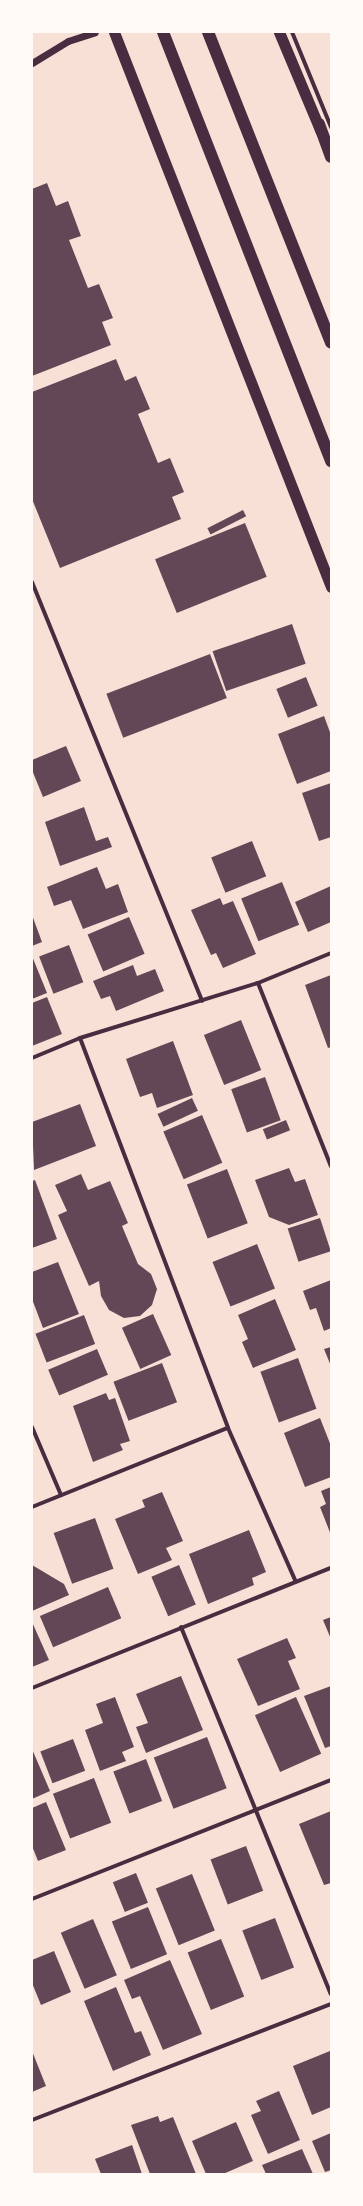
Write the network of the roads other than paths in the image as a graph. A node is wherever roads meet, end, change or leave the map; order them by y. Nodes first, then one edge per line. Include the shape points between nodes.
1 (95, 32) edge
2 (114, 32) edge
3 (163, 32) edge
4 (208, 32) edge
5 (279, 32) edge
6 (292, 32) edge
7 (32, 63) edge
8 (318, 124) junction
9 (331, 127) edge
10 (331, 156) edge
11 (331, 163) edge
12 (331, 342) edge
13 (331, 461) edge
14 (32, 582) edge
15 (331, 587) edge
16 (331, 953) edge
17 (258, 983) junction
18 (202, 1001) junction
19 (80, 1038) junction
20 (32, 1058) edge
21 (331, 1166) edge
22 (32, 1427) edge
23 (228, 1428) junction
24 (61, 1495) junction
25 (32, 1507) edge
26 (331, 1568) edge
27 (294, 1580) junction
28 (181, 1627) junction
29 (32, 1688) edge
30 (331, 1780) edge
31 (257, 1809) junction
32 (32, 1899) edge
33 (331, 1994) edge
34 (331, 2004) edge
35 (32, 2120) edge

1 - 7 street via 68,41
2 - 15 highway
3 - 13 highway
4 - 12 highway
5 - 8 highway
6 - 9 street
8 - 10 highway
8 - 11 highway
14 - 18 street
16 - 17 street
17 - 18 street
17 - 21 street
18 - 19 street
19 - 20 street
19 - 23 street
22 - 24 street
23 - 24 street
23 - 27 street
24 - 25 street
26 - 27 street
27 - 28 street
28 - 29 street
28 - 31 street
30 - 31 street
31 - 32 street
31 - 33 street
34 - 35 street

